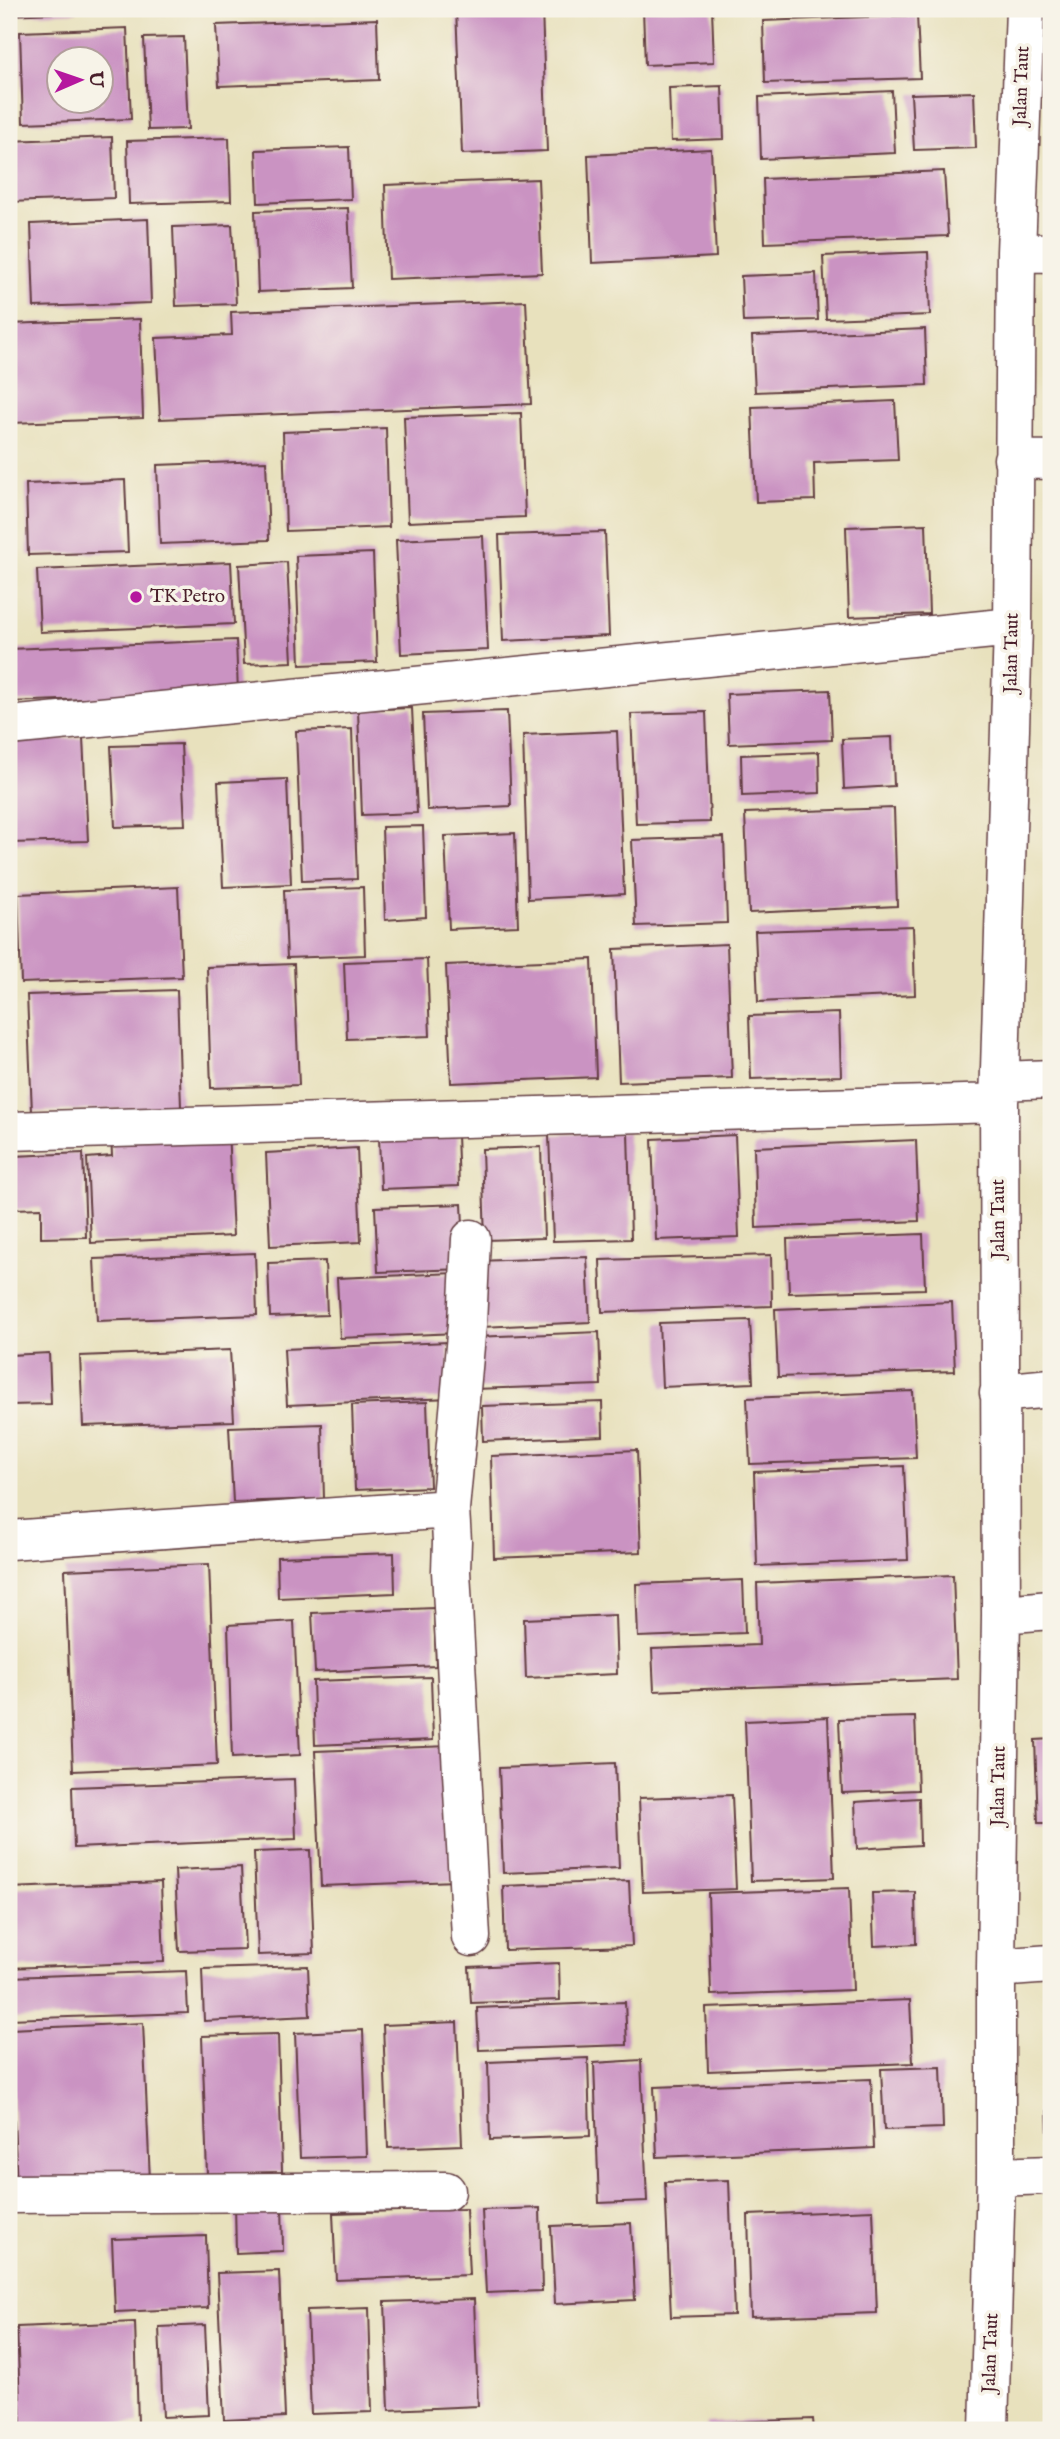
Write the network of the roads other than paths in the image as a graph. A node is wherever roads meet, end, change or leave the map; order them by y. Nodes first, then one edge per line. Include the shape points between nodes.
1 (1025, 9) edge
2 (1033, 252) edge
3 (1013, 459) junction
4 (1051, 460) edge
5 (1013, 627) junction
6 (9, 726) edge
7 (1051, 1079) edge
8 (1000, 1092) junction
9 (9, 1131) edge
10 (471, 1239) dead end
11 (1051, 1388) edge
12 (999, 1394) junction
13 (450, 1509) junction
14 (9, 1540) edge
15 (1051, 1610) edge
16 (1001, 1614) junction
17 (471, 1937) dead end
18 (1051, 1964) edge
19 (996, 1968) junction
20 (1051, 2175) edge
21 (996, 2177) junction
22 (446, 2191) dead end
23 (9, 2194) edge
24 (989, 2430) edge

1 - 2 street, Jalan Taut
2 - 3 street, Jalan Taut
3 - 4 street
3 - 5 street, Jalan Taut
5 - 6 street
5 - 8 street, Jalan Taut
7 - 8 street
8 - 9 street
8 - 12 street, Jalan Taut
10 - 13 street
11 - 12 street
12 - 16 street, Jalan Taut
13 - 14 street
13 - 17 street
15 - 16 street
16 - 19 street, Jalan Taut
18 - 19 street
19 - 21 street, Jalan Taut
20 - 21 street
21 - 24 street, Jalan Taut
22 - 23 street

